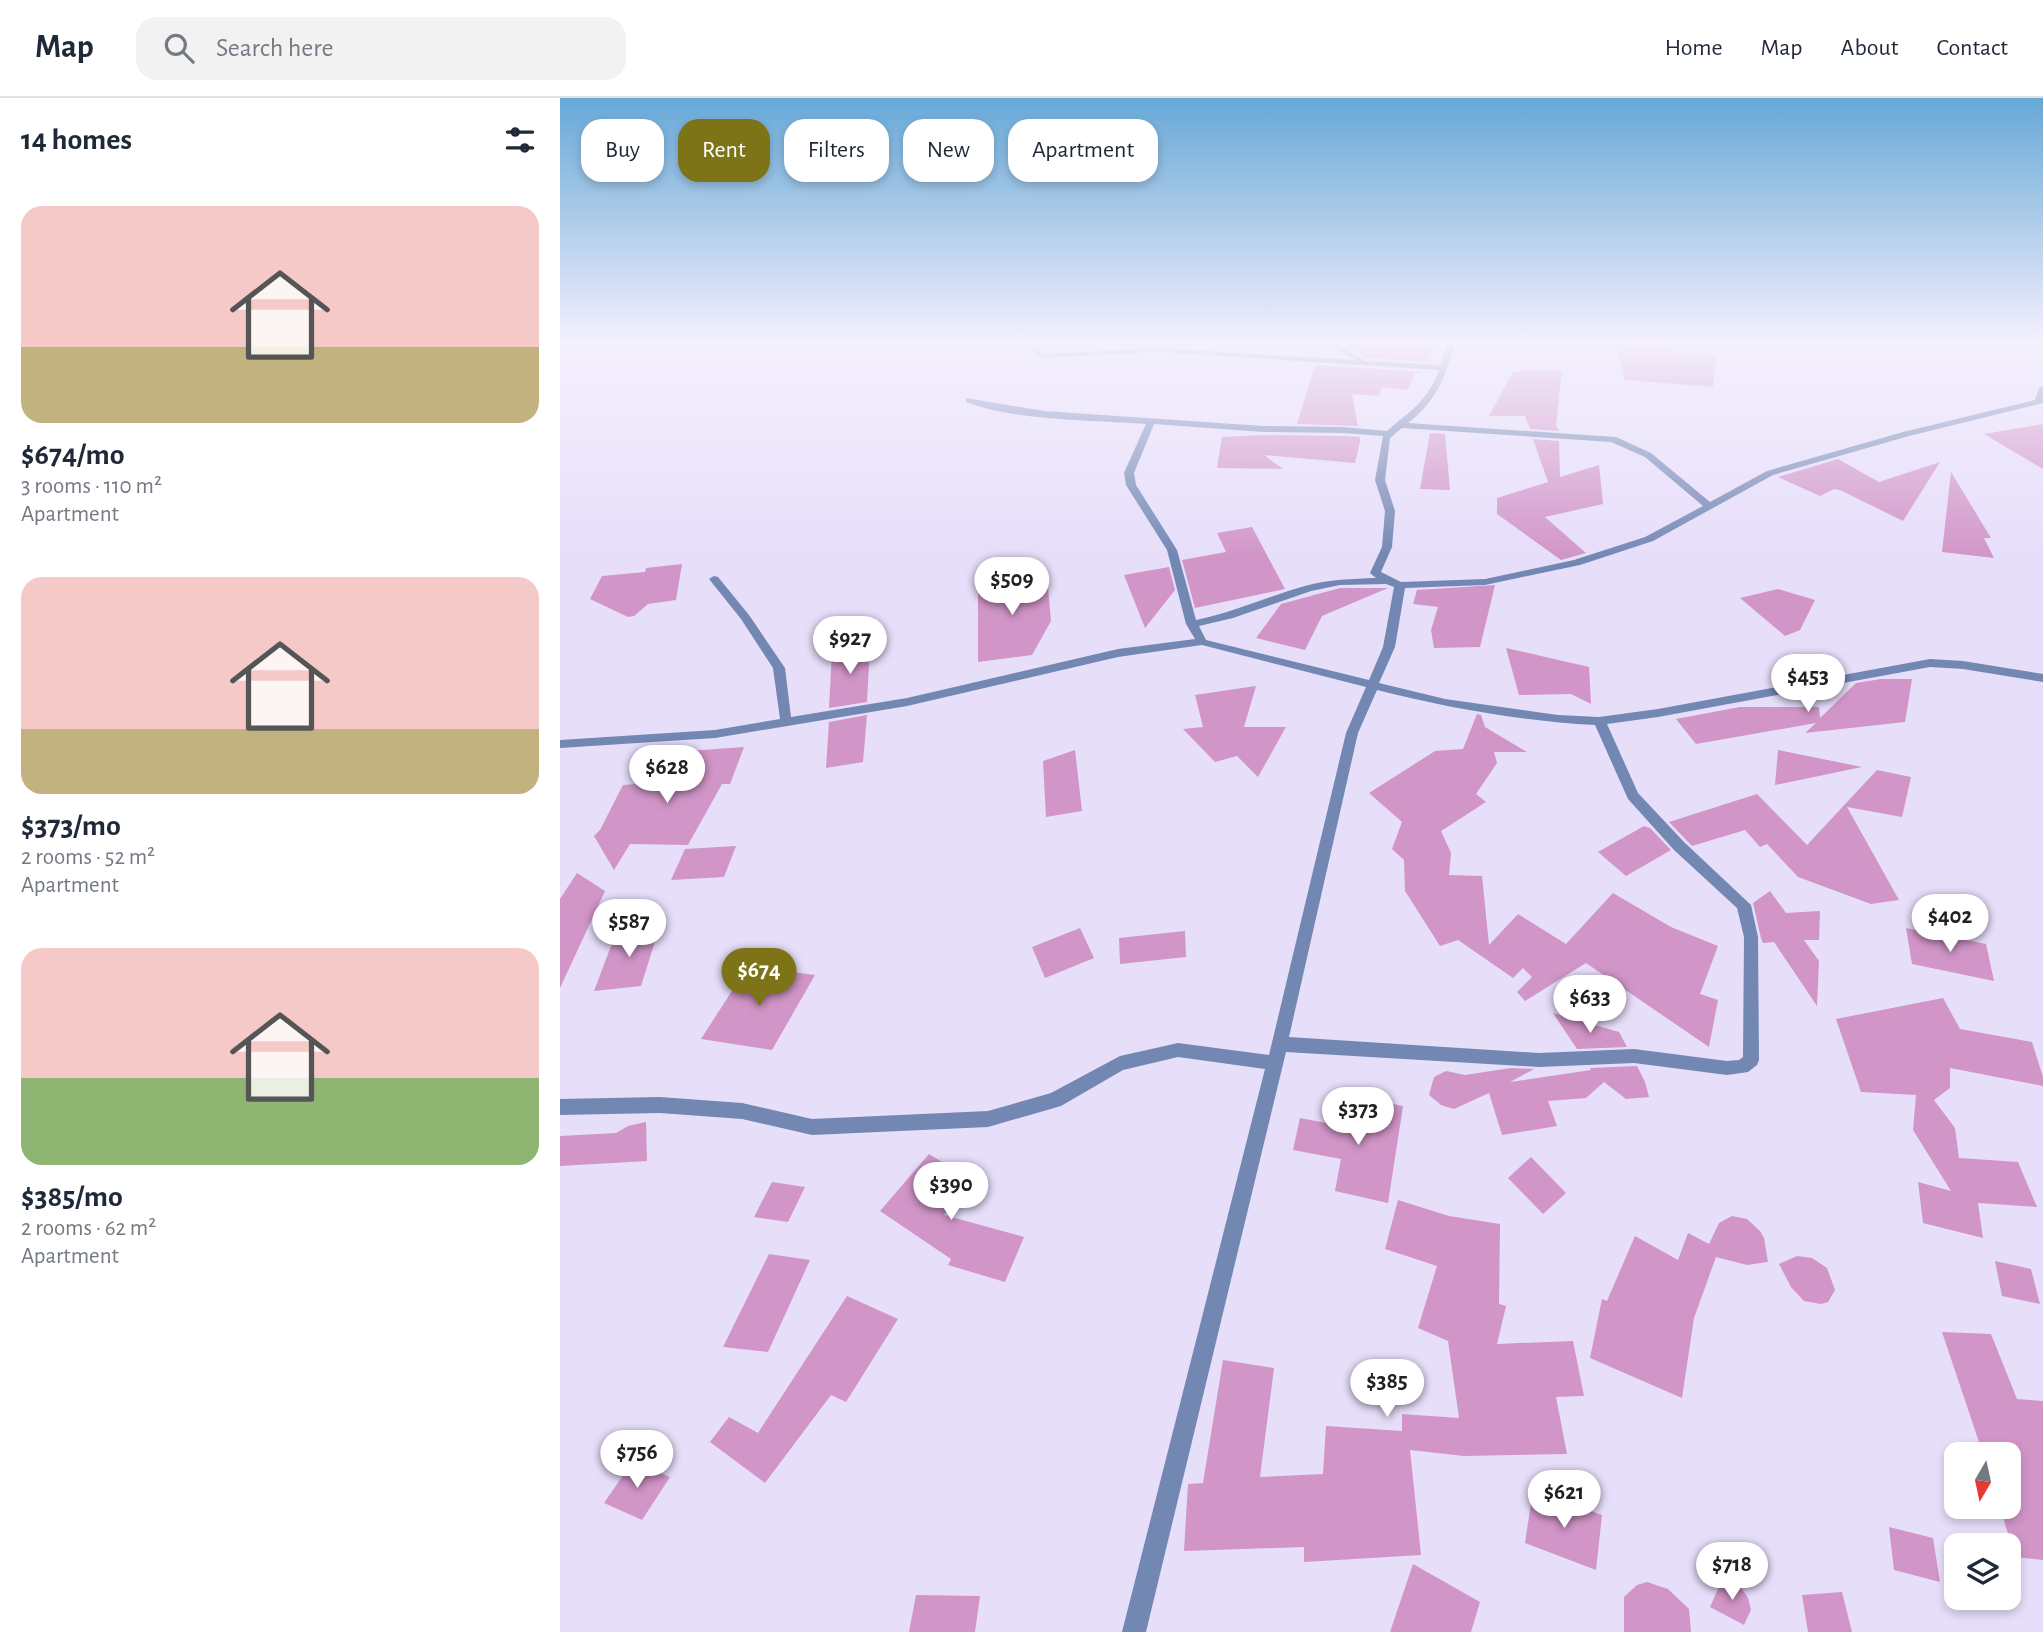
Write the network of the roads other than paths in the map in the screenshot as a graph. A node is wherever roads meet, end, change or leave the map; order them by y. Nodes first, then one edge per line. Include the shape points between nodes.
1 (1053, 415) edge
2 (1413, 415) edge
3 (1989, 415) edge
4 (1152, 421) junction
5 (1402, 425) junction
6 (1389, 434) junction
7 (1710, 507) junction
8 (714, 579) dead end
9 (1387, 581) junction
10 (1400, 585) junction
11 (1192, 624) junction
12 (1202, 642) junction
13 (2043, 678) edge
14 (1370, 686) junction
15 (1599, 721) junction
16 (786, 722) junction
17 (560, 744) edge
18 (1280, 1044) junction
19 (1275, 1063) junction
20 (560, 1107) edge
21 (1134, 1632) edge

1 - 4 street
2 - 5 street
3 - 7 street via 1790,466 1750,481
4 - 6 street
4 - 11 street via 1129,473 1131,485 1172,550
5 - 6 street
5 - 7 street via 1613,439 1648,455
6 - 9 street via 1380,480 1390,511 1387,547 1375,573
7 - 10 street via 1649,539 1576,564 1485,582
8 - 16 street via 779,668
9 - 10 street
9 - 11 street via 1309,588
10 - 14 street via 1389,647
11 - 12 street
12 - 14 street
12 - 16 street via 1118,653 907,702
13 - 15 street via 1930,663
14 - 15 street via 1502,712
14 - 18 street via 1352,733
15 - 18 street via 1633,796 1744,905 1751,937 1751,1060 1742,1067 1727,1068 1634,1056 1539,1060
16 - 17 street via 715,734
18 - 19 street
19 - 20 street via 1178,1049 1121,1063 1055,1100 988,1119 812,1128 742,1111 660,1105
19 - 21 street

